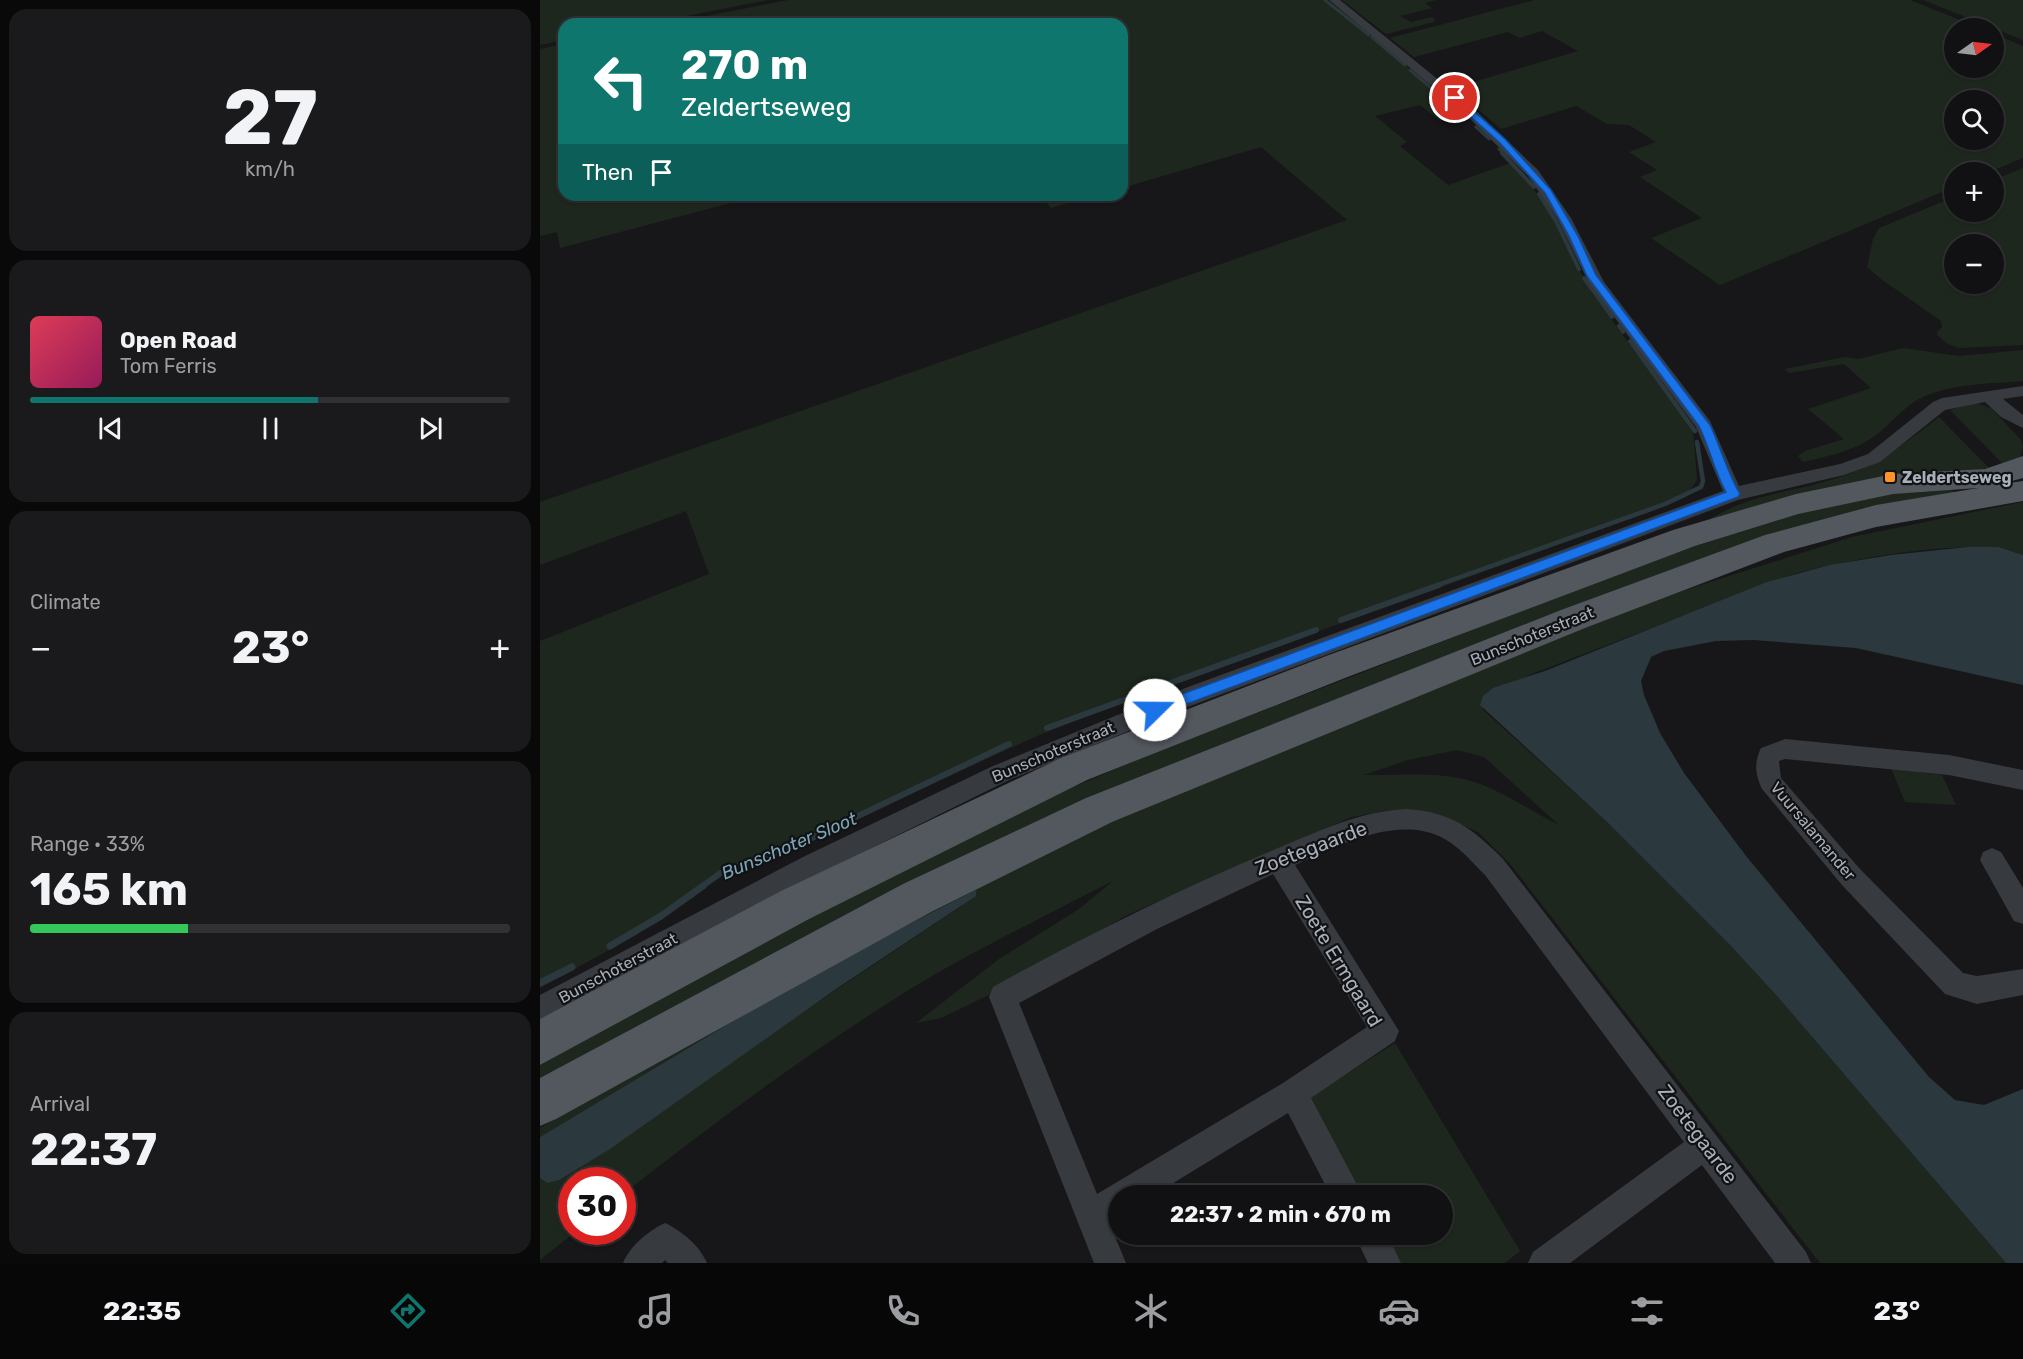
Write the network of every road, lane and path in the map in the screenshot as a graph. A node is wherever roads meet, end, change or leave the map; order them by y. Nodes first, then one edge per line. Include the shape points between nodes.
1 (1334, 0) edge
2 (2023, 391) edge
3 (1989, 396) junction
4 (2007, 413) junction
5 (2023, 422) edge
6 (2023, 435) edge
7 (2015, 482) edge
8 (1734, 494) junction
9 (2023, 780) edge
10 (1278, 860) junction
11 (1992, 860) dead end
12 (2023, 912) edge
13 (2023, 982) edge
14 (540, 1010) edge
15 (540, 1043) edge
16 (1293, 1093) junction
17 (540, 1103) edge
18 (1706, 1144) junction
19 (1141, 1185) edge
20 (1342, 1185) edge
21 (1108, 1205) edge
22 (1091, 1215) junction
23 (1375, 1245) edge
24 (639, 1263) edge
25 (691, 1263) edge
26 (1110, 1263) edge
27 (1384, 1263) edge
28 (1544, 1263) edge
29 (1795, 1263) edge

1 - 8 street via 1483,122 1540,182 1564,218 1592,276 1704,425 1722,475
2 - 3 street, Bunschoterstraat
3 - 4 street
3 - 8 street, Bunschoterstraat via 1939,406 1874,458 1844,469
4 - 5 street
4 - 6 street
7 - 15 main road, Bunschoterstraat via 1893,484 1796,504 1684,538 1338,666 1074,769 795,905
7 - 17 main road, Bunschoterstraat via 1776,543 1573,619 1100,810 917,898
8 - 14 street, Bunschoterstraat via 1177,701 1001,773 812,865
9 - 13 street, Vuursalamander via 1949,765 1785,749 1769,755 1767,760 1770,782 1851,877 1955,984 1977,990
10 - 16 street, Zoete Ermgaard via 1384,1031
10 - 18 street, Zoetegaarde via 1368,824 1424,821 1459,832 1494,867
10 - 22 street, Zoetegaarde via 1091,946 1003,997
11 - 12 street
16 - 19 street, Zoete Ermgaard
16 - 20 street
18 - 28 street
18 - 29 street, Zoetegaarde
21 - 22 street
22 - 26 street, Zoetegaarde
23 - 27 street
24 - 25 street via 665,1239

